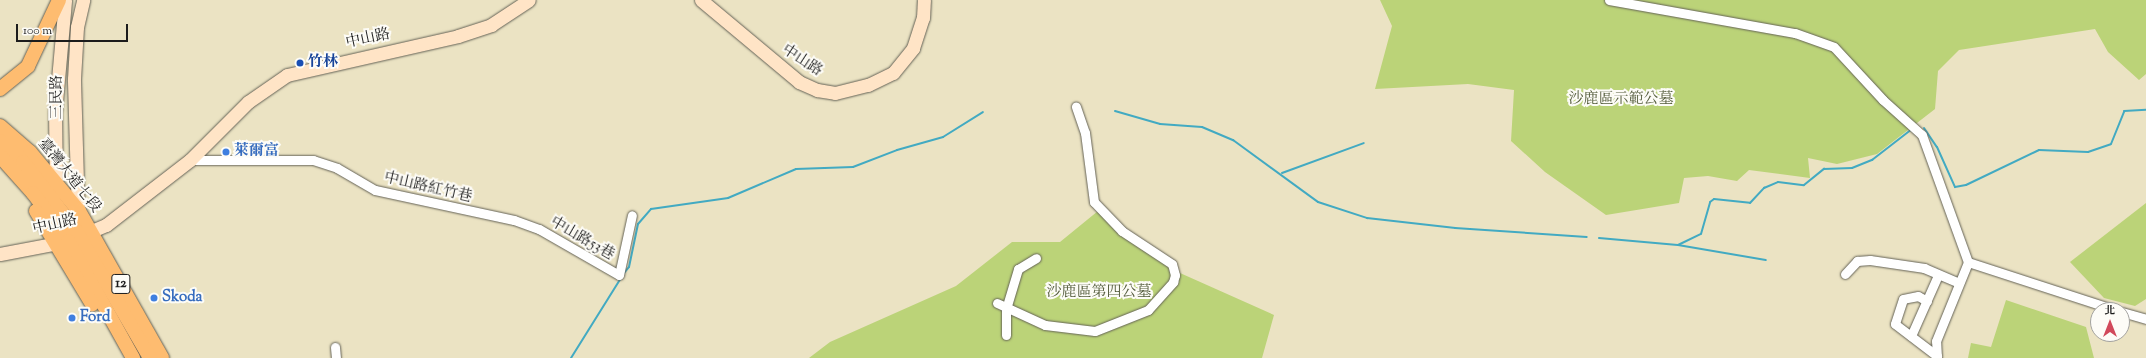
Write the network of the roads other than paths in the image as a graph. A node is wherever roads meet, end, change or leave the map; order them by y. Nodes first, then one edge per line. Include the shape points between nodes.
1 (59, 0) edge
2 (64, 0) edge
3 (83, 0) edge
4 (529, 0) edge
5 (701, 0) edge
6 (924, 0) edge
7 (1609, 0) edge
8 (0, 89) edge
9 (1076, 107) dead end
10 (0, 126) edge
11 (0, 141) edge
12 (0, 156) edge
13 (190, 160) junction
14 (0, 168) edge
15 (56, 187) junction
16 (56, 205) junction
17 (79, 211) junction
18 (632, 215) dead end
19 (495, 217) joint
20 (56, 224) junction
21 (74, 236) junction
22 (0, 254) edge
23 (1036, 258) dead end
24 (1968, 262) junction
25 (1845, 274) dead end
26 (1938, 275) junction
27 (1959, 283) junction
28 (1927, 301) junction
29 (2091, 302) edge
30 (997, 303) dead end
31 (1006, 309) junction
32 (2130, 314) edge
33 (2146, 319) edge
34 (1006, 335) dead end
35 (1911, 336) junction
36 (335, 347) dead end
37 (1937, 357) edge
38 (124, 358) edge
39 (133, 358) edge
40 (150, 358) edge
41 (162, 358) edge
42 (336, 358) edge

1 - 8 main road via 28,66
2 - 15 street, 三民路 via 54,113
3 - 17 street, 三民路 via 77,26 74,79
4 - 13 street, 中山路 via 491,25 458,36 287,75 248,102
5 - 6 street, 中山路 via 784,71 817,90 835,93 868,86 893,73 913,48 923,18
7 - 24 street via 1795,33 1824,42 1842,52 1883,100 1922,135
9 - 31 street via 1085,133 1094,202 1122,231 1169,261 1175,275 1155,306 1095,331 1045,324
10 - 15 main road, 臺灣大道七段 / 12 via 30,152
11 - 16 main road, 臺灣大道七段 / 12 via 23,162
12 - 20 main road, 臺灣大道七段 / 12
13 - 19 street, 中山路紅竹巷 via 313,160 336,168 375,190
13 - 21 street, 中山路
14 - 21 main road, 臺灣大道七段 / 12 via 27,197
15 - 16 street, 三民路
15 - 17 main road, 臺灣大道七段 / 12
16 - 20 street, 三民路
16 - 21 main road, 臺灣大道七段 / 12
17 - 21 main road, 臺灣大道七段 / 12
18 - 19 street, 中山路53巷 via 619,275 539,229
20 - 21 main road, 臺灣大道七段 / 12
21 - 22 street, 中山路
21 - 38 main road, 臺灣大道七段 / 12
21 - 39 main road, 臺灣大道七段 / 12
21 - 40 main road, 臺灣大道七段 / 12
21 - 41 main road, 臺灣大道七段 / 12
23 - 31 street via 1018,269
24 - 27 street
24 - 29 street
25 - 26 street via 1857,261 1870,260 1924,268
26 - 27 street
26 - 28 street
27 - 37 street via 1936,341
28 - 35 street
28 - 35 street via 1918,296 1904,299 1895,324
30 - 31 street
31 - 34 street
32 - 33 street
35 - 37 street
36 - 42 street

